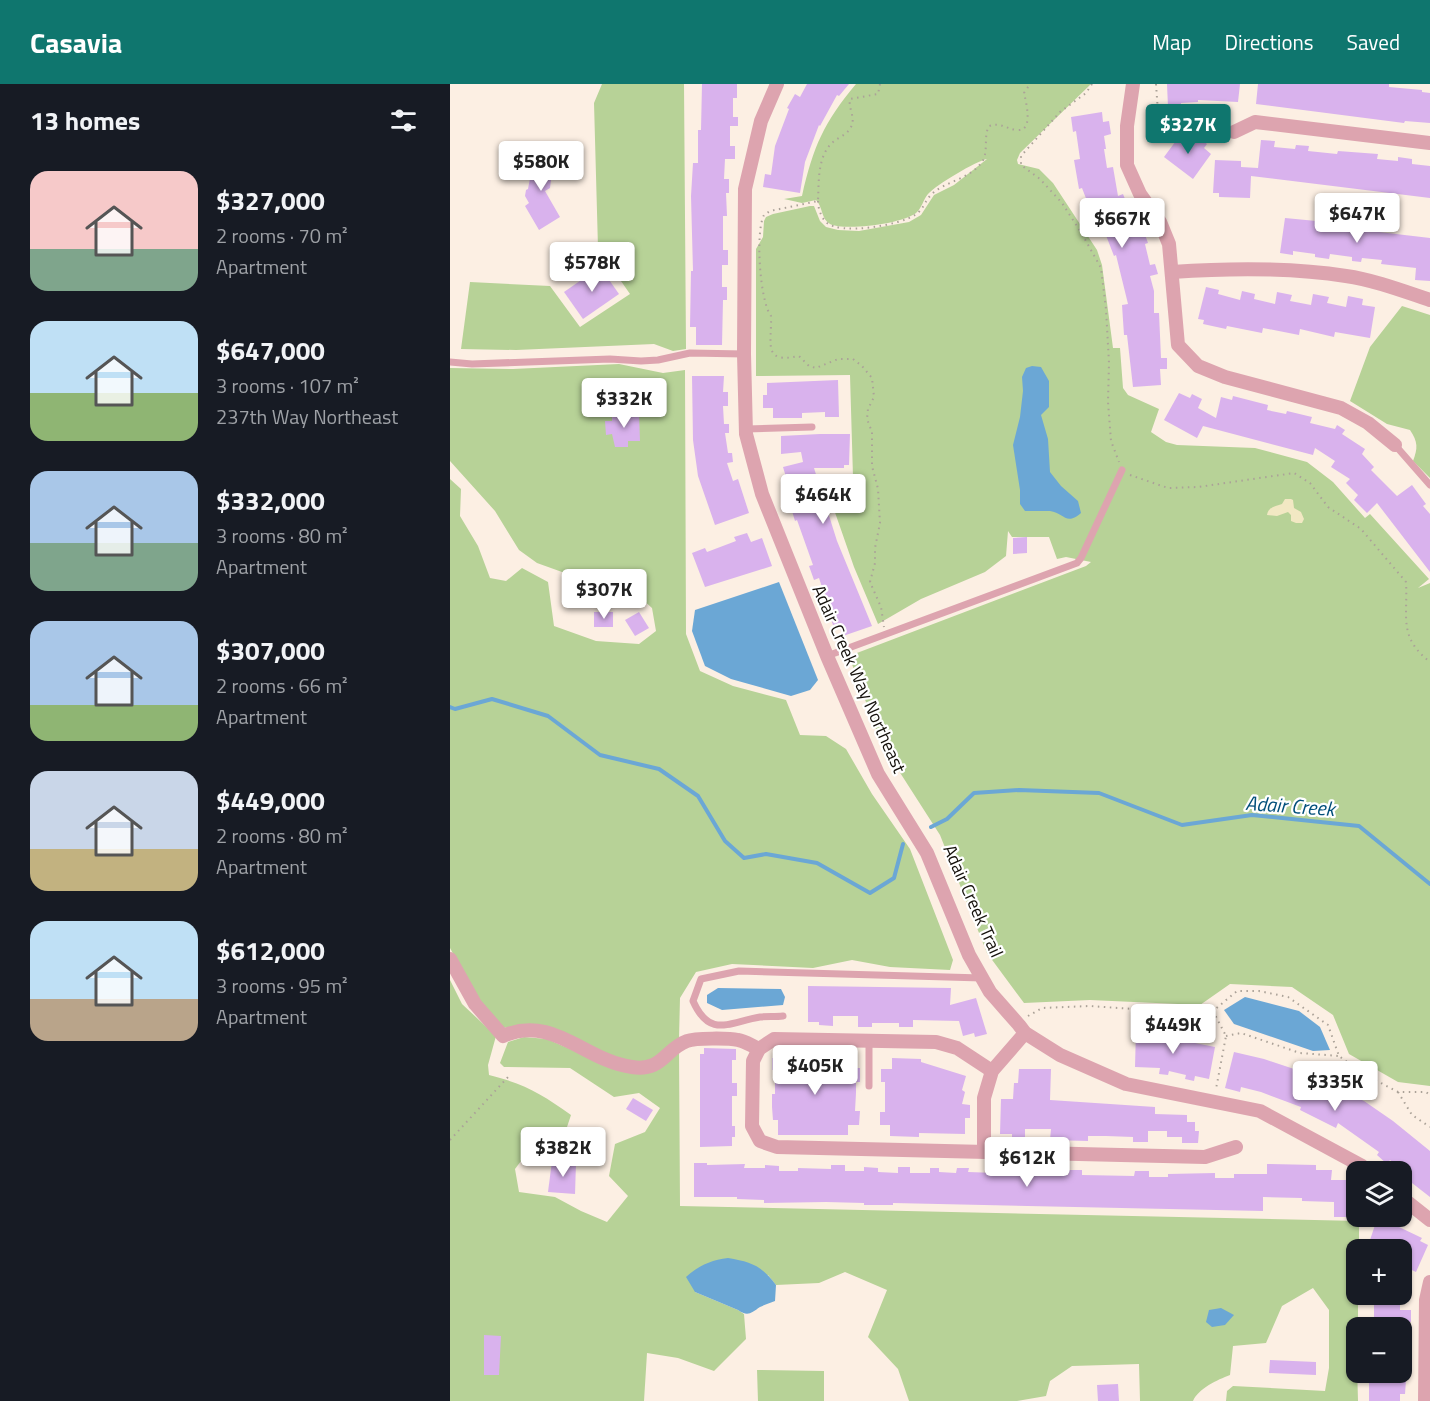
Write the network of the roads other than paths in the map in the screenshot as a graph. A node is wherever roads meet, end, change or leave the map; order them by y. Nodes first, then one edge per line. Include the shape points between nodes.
1 (777, 84) edge
2 (1132, 84) edge
3 (1234, 132) road end
4 (1430, 143) edge
5 (1172, 272) junction
6 (1430, 300) edge
7 (744, 354) junction
8 (450, 362) edge
9 (813, 426) dead end
10 (746, 429) junction
11 (1395, 445) joint
12 (1122, 470) road end
13 (1430, 485) edge
14 (827, 656) junction
15 (450, 959) edge
16 (982, 978) junction
17 (783, 1016) dead end
18 (1025, 1033) junction
19 (868, 1041) junction
20 (759, 1048) junction
21 (992, 1071) junction
22 (869, 1086) dead end
23 (1236, 1147) dead end
24 (984, 1152) junction
25 (1353, 1161) edge
26 (1412, 1206) edge
27 (1430, 1220) edge
28 (1430, 1282) edge
29 (1425, 1401) edge

1 - 7 street, Adair Creek Way Northeast via 761,121 745,189
2 - 5 street via 1126,126 1127,165 1169,243
3 - 4 street via 1255,122
5 - 6 street via 1286,270 1348,276
5 - 11 street via 1178,345 1198,366 1341,408
7 - 8 lane via 690,353 640,361
7 - 10 street, Adair Creek Way Northeast
9 - 10 lane
10 - 14 street, Adair Creek Way Northeast via 762,494
11 - 13 lane
12 - 14 lane via 1077,563
14 - 16 street, Adair Creek Way Northeast via 878,774 927,853
15 - 20 street via 475,1005 503,1036 535,1029 616,1063 648,1068 689,1040 737,1039
16 - 17 lane via 739,972 701,979 693,1001 699,1016 713,1025 729,1026 760,1017
16 - 18 street, Adair Creek Way Northeast
18 - 21 street
18 - 25 street, Adair Creek Way Northeast via 1060,1055 1126,1084 1260,1111
19 - 20 street via 774,1039
19 - 21 street via 936,1042 957,1048
19 - 22 lane
20 - 24 street via 753,1061 752,1126 760,1141 777,1147
21 - 24 street via 984,1098
23 - 24 street via 1205,1157
26 - 27 street
28 - 29 street via 1426,1300

